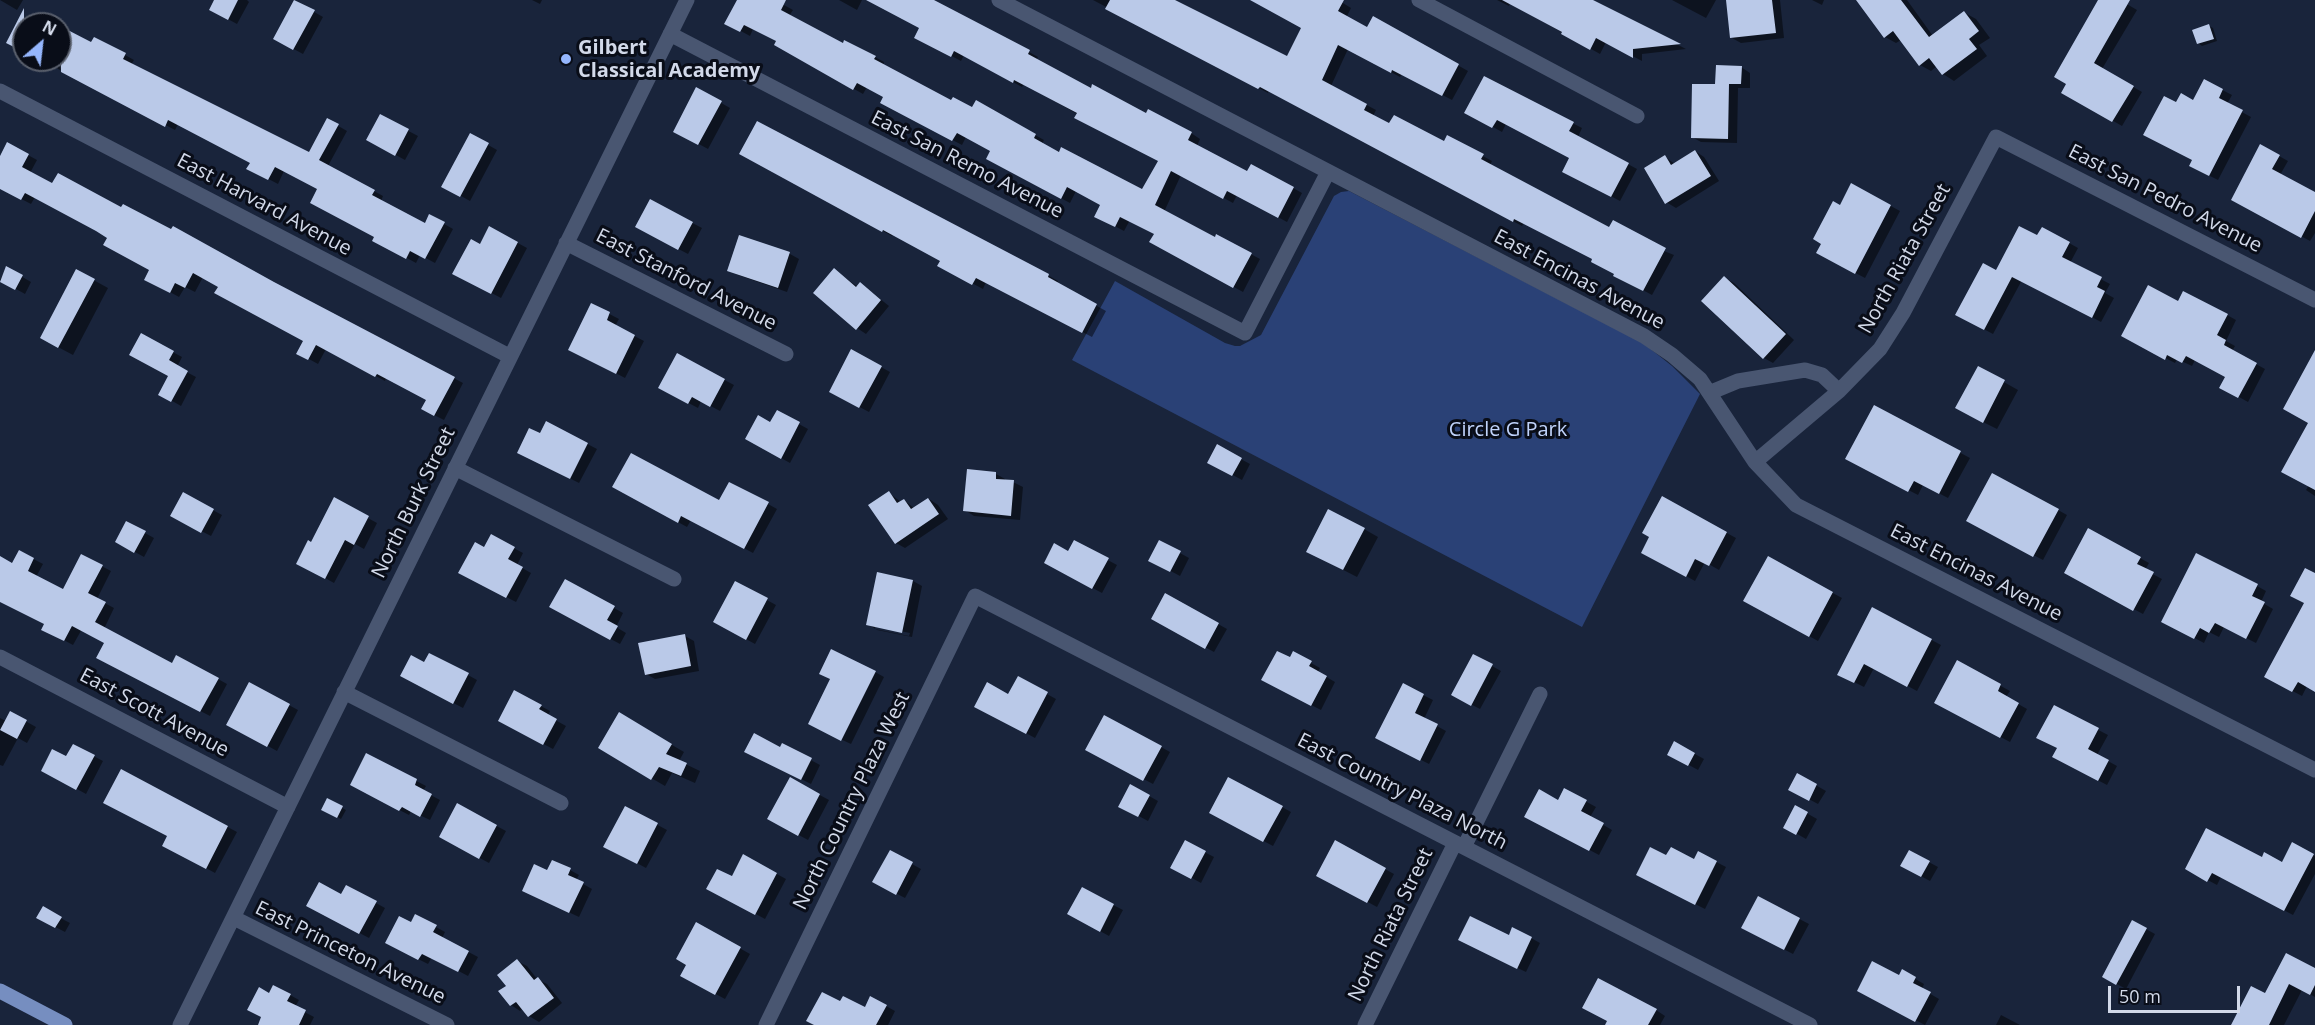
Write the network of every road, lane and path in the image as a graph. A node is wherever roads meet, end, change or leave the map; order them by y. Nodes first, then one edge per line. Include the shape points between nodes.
1 (687, 0) edge
2 (999, 0) edge
3 (1419, 0) edge
4 (1016, 4) edge
5 (670, 34) junction
6 (0, 91) edge
7 (1637, 116) dead end
8 (1996, 136) joint
9 (1328, 172) junction
10 (567, 243) junction
11 (2313, 294) edge
12 (786, 354) dead end
13 (509, 356) junction
14 (1839, 392) junction
15 (1709, 393) junction
16 (1755, 462) junction
17 (455, 468) junction
18 (674, 579) dead end
19 (975, 596) joint
20 (0, 657) edge
21 (344, 692) junction
22 (1540, 694) dead end
23 (2315, 770) edge
24 (561, 803) dead end
25 (288, 807) junction
26 (1459, 845) junction
27 (234, 918) junction
28 (0, 991) edge
29 (65, 1025) edge
30 (180, 1025) edge
31 (447, 1025) edge
32 (766, 1025) edge
33 (1365, 1025) edge
34 (1810, 1025) edge

1 - 5 street, North Burk Street
2 - 4 street, East Encinas Avenue
3 - 7 street
4 - 9 street, East Encinas Avenue
5 - 9 street, East San Remo Avenue via 1245,333
5 - 10 street, North Burk Street
6 - 13 street, East Harvard Avenue
8 - 11 street, East San Pedro Avenue
8 - 14 street, North Riata Street via 1903,313 1880,350
9 - 15 street, East Encinas Avenue via 1644,336 1700,379
10 - 12 street, East Stanford Avenue
10 - 13 street, North Burk Street
13 - 17 street, North Burk Street
14 - 15 street via 1822,375 1806,370 1738,381
14 - 16 street, North Riata Street
15 - 16 street, East Encinas Avenue
16 - 23 street, East Encinas Avenue via 1796,505
17 - 18 street
17 - 21 street, North Burk Street
19 - 26 street, East Country Plaza North
19 - 32 street, North Country Plaza West
20 - 25 street, East Scott Avenue
21 - 24 street
21 - 25 street, North Burk Street
22 - 26 street, North Riata Street
25 - 27 street, North Burk Street
26 - 33 street, North Riata Street
26 - 34 street, East Country Plaza North
27 - 30 street, North Burk Street
27 - 31 street, East Princeton Avenue
28 - 29 main road

